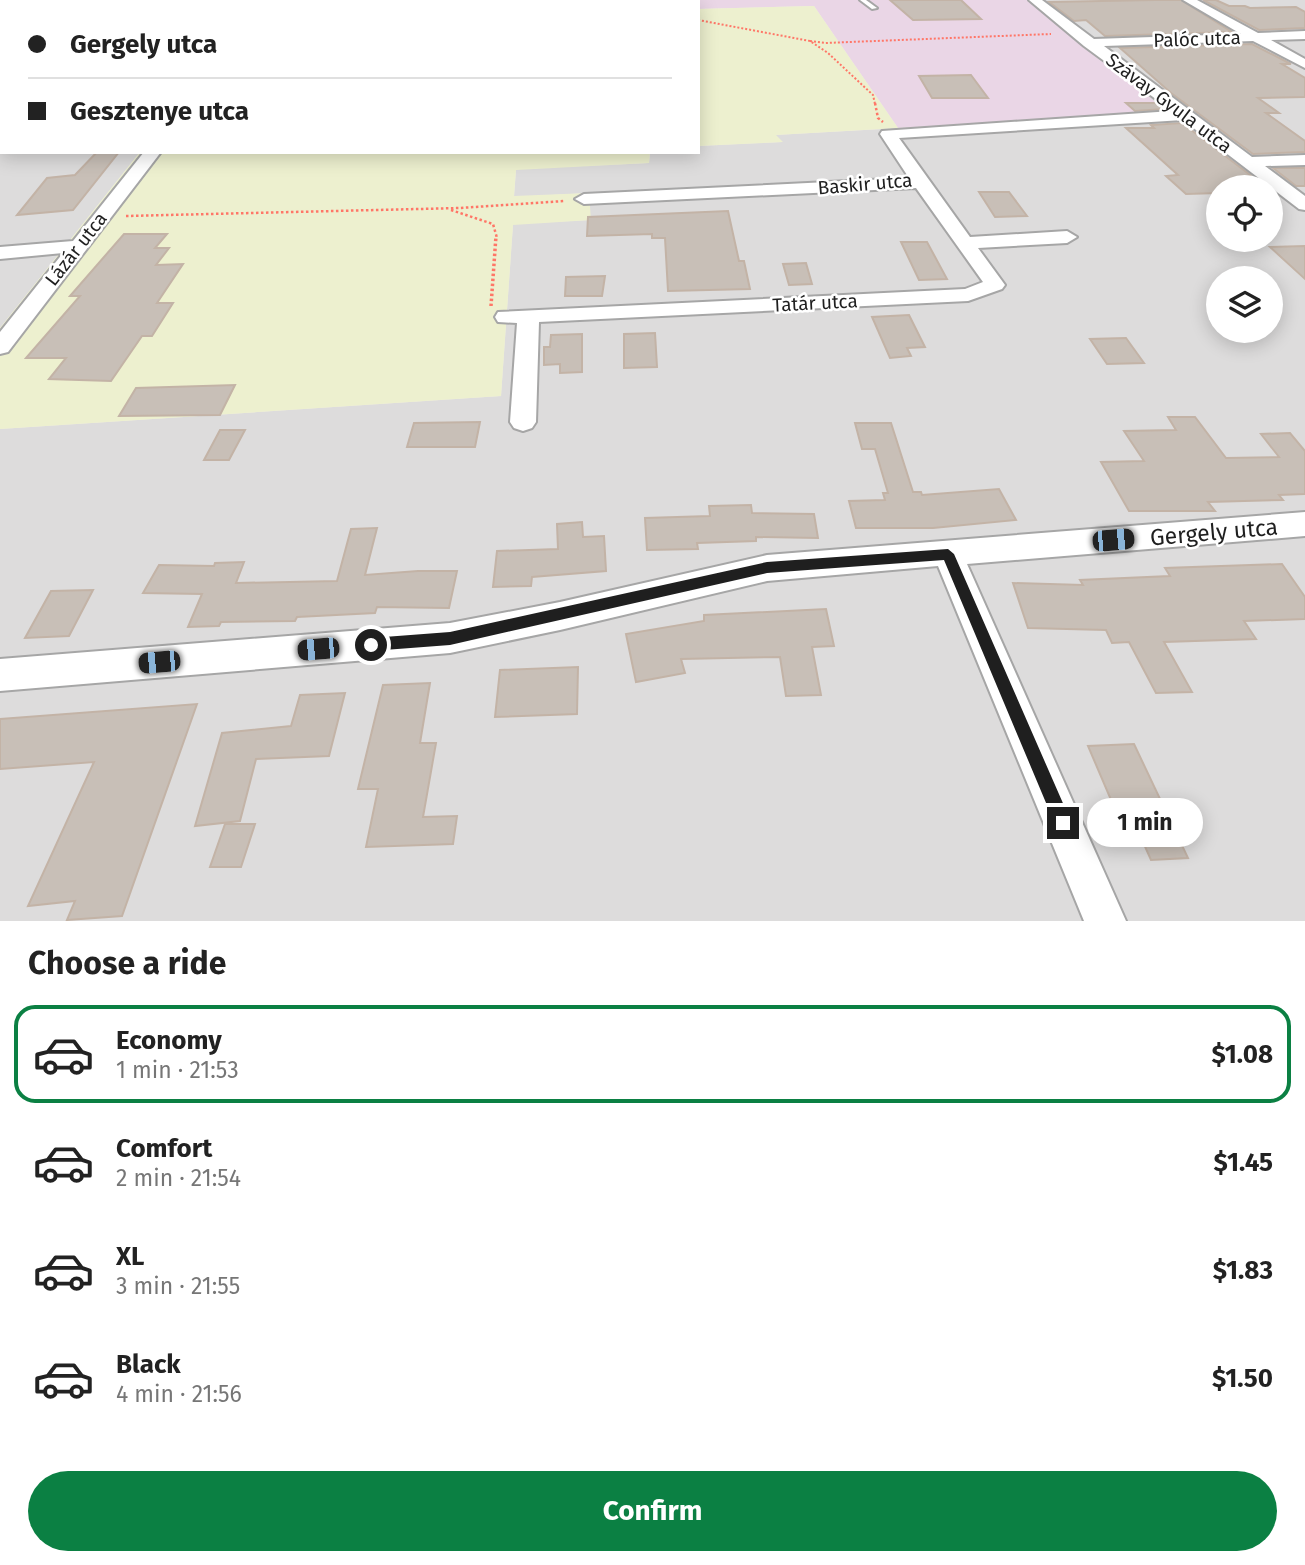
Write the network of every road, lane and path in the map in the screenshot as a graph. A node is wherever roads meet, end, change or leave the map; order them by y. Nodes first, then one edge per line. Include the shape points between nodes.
1 (863, 0) edge
2 (1035, 0) edge
3 (1189, 0) edge
4 (874, 8) dead end
5 (700, 20) edge
6 (1076, 33) junction
7 (1305, 35) edge
8 (1256, 37) junction
9 (810, 41) junction
10 (825, 43) junction
11 (1089, 43) junction
12 (828, 53) junction
13 (1305, 64) edge
14 (1186, 115) junction
15 (898, 133) junction
16 (151, 154) edge
17 (1305, 160) edge
18 (1247, 162) junction
19 (920, 183) junction
20 (584, 199) joint
21 (1305, 205) edge
22 (441, 208) junction
23 (101, 217) junction
24 (1067, 237) dead end
25 (964, 243) junction
26 (79, 246) junction
27 (0, 253) edge
28 (517, 317) junction
29 (0, 347) edge
30 (523, 422) dead end
31 (1305, 524) edge
32 (948, 554) junction
33 (0, 675) edge
34 (1105, 921) edge

1 - 4 lane
2 - 6 street, Szávay Gyula utca
3 - 8 street
5 - 9 path
6 - 10 path
6 - 11 street, Szávay Gyula utca
7 - 8 street, Palóc utca
8 - 11 street, Palóc utca
8 - 13 street
9 - 10 path
9 - 12 path
10 - 12 path
11 - 14 street, Szávay Gyula utca
12 - 15 path via 873,95 878,118
14 - 15 street
14 - 18 street, Szávay Gyula utca
15 - 19 street, Baskir utca via 888,134
16 - 23 street, Lázár utca
17 - 18 street
18 - 21 street, Szávay Gyula utca
19 - 20 street, Baskir utca
19 - 25 street, Tatár utca
20 - 22 path
22 - 23 path
22 - 28 path via 493,224 498,242 489,314
23 - 26 street, Lázár utca
24 - 25 street
25 - 28 street, Tatár utca via 995,285 968,296
26 - 27 street
26 - 29 street, Lázár utca
28 - 30 street
31 - 32 street, Gergely utca
32 - 33 street, Gergely utca via 767,568 450,639
32 - 34 street

